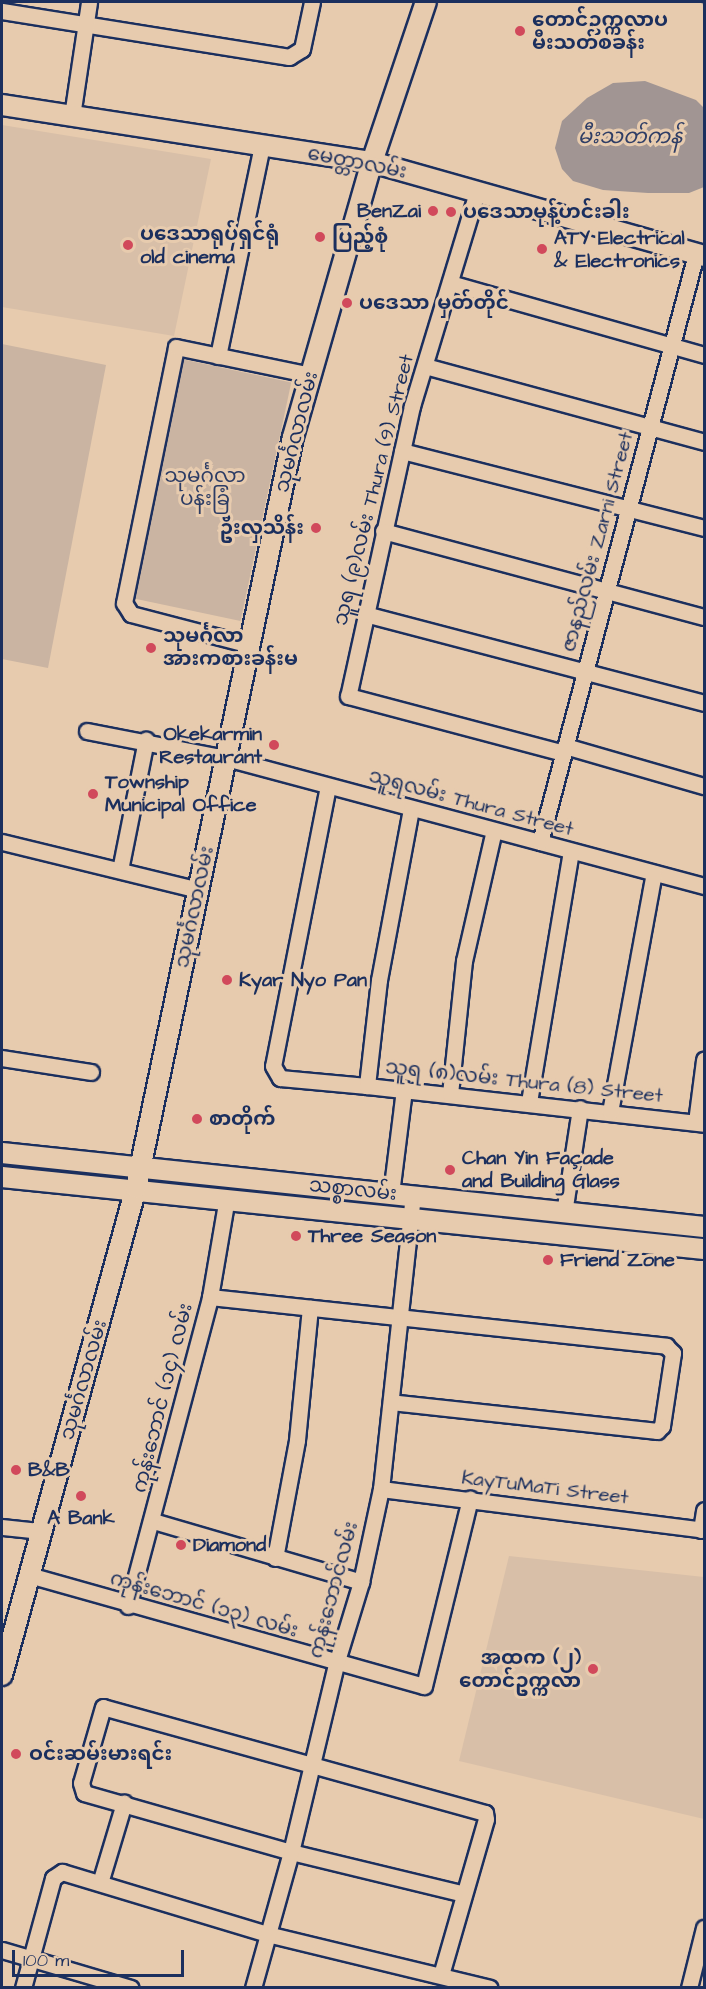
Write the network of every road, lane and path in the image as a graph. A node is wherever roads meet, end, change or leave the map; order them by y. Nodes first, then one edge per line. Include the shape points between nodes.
1 (89, 2) edge
2 (312, 2) edge
3 (426, 2) edge
4 (2, 10) edge
5 (86, 23) junction
6 (2, 105) edge
7 (72, 116) junction
8 (262, 145) junction
9 (372, 162) junction
10 (477, 192) junction
11 (700, 255) edge
12 (450, 283) junction
13 (672, 345) junction
14 (705, 355) edge
15 (218, 356) junction
16 (425, 366) junction
17 (311, 375) junction
18 (650, 428) junction
19 (705, 442) edge
20 (402, 451) junction
21 (629, 507) junction
22 (705, 528) edge
23 (383, 531) junction
24 (607, 590) junction
25 (365, 614) junction
26 (705, 617) edge
27 (250, 645) junction
28 (585, 671) junction
29 (705, 703) edge
30 (87, 731) dead end
31 (146, 740) junction
32 (564, 750) junction
33 (226, 758) junction
34 (328, 786) junction
35 (705, 786) edge
36 (411, 809) junction
37 (494, 830) junction
38 (2, 842) edge
39 (540, 842) junction
40 (571, 851) junction
41 (120, 870) junction
42 (654, 873) junction
43 (705, 886) edge
44 (199, 890) junction
45 (2, 1058) edge
46 (705, 1060) edge
47 (91, 1072) dead end
48 (367, 1086) junction
49 (404, 1089) junction
50 (450, 1094) junction
51 (529, 1102) junction
52 (580, 1108) junction
53 (610, 1112) junction
54 (700, 1123) edge
55 (2, 1153) edge
56 (142, 1166) junction
57 (2, 1177) edge
58 (136, 1188) junction
59 (391, 1194) junction
60 (413, 1196) junction
61 (227, 1198) junction
62 (564, 1213) junction
63 (410, 1216) junction
64 (705, 1227) edge
65 (705, 1249) edge
66 (210, 1297) junction
67 (310, 1308) junction
68 (401, 1319) junction
69 (392, 1402) junction
70 (381, 1489) junction
71 (470, 1499) junction
72 (705, 1510) edge
73 (153, 1521) junction
74 (2, 1527) edge
75 (703, 1530) edge
76 (41, 1531) junction
77 (275, 1558) junction
78 (29, 1575) junction
79 (361, 1582) junction
80 (128, 1606) junction
81 (336, 1664) junction
82 (2, 1675) edge
83 (309, 1767) junction
84 (124, 1803) junction
85 (291, 1852) junction
86 (100, 1883) junction
87 (464, 1894) junction
88 (705, 1928) edge
89 (267, 1934) junction
90 (2, 1950) edge
91 (30, 1958) junction
92 (441, 1975) junction
93 (23, 1988) edge
94 (131, 1988) edge
95 (253, 1988) edge
96 (490, 1988) edge
97 (689, 1988) edge

1 - 5 street
2 - 5 street via 302,49 289,57
3 - 9 main road, သုမင်္ဂလာလမ်း
4 - 5 street
5 - 7 street
6 - 7 main road, မေတ္တာလမ်း
7 - 8 main road, မေတ္တာလမ်း
8 - 9 main road, မေတ္တာလမ်း
8 - 15 street
9 - 10 main road, မေတ္တာလမ်း
9 - 17 main road, သုမင်္ဂလာလမ်း
10 - 11 main road, မေတ္တာလမ်း
10 - 12 street, သူရ (၉)လမ်း Thura (9) Street
11 - 13 street, ဇာနည်လမ်း Zarni Street
12 - 13 street
12 - 16 street, သူရ (၉)လမ်း Thura (9) Street
13 - 14 street
13 - 18 street, ဇာနည်လမ်း Zarni Street
15 - 17 street
15 - 27 street via 176,347 124,603 130,614
16 - 18 street
16 - 20 street, သူရ (၉)လမ်း Thura (9) Street
17 - 27 main road, သုမင်္ဂလာလမ်း via 293,437
18 - 19 street
18 - 21 street, ဇာနည်လမ်း Zarni Street
20 - 21 street
20 - 23 street, သူရ (၉)လမ်း Thura (9) Street
21 - 22 street
21 - 24 street, ဇာနည်လမ်း Zarni Street
23 - 24 street
23 - 25 street, သူရ (၉)လမ်း Thura (9) Street
24 - 26 street
24 - 28 street, ဇာနည်လမ်း Zarni Street
25 - 28 street
25 - 32 street, သူရ (၉)လမ်း Thura (9) Street via 348,696
27 - 33 main road, သုမင်္ဂလာလမ်း
28 - 29 street
28 - 32 street, ဇာနည်လမ်း Zarni Street
30 - 31 street, သူရလမ်း Thura Street
31 - 33 street, သူရလမ်း Thura Street
31 - 41 street
32 - 35 street
32 - 39 street, ဇာနည်လမ်း Zarni Street
33 - 34 street, သူရလမ်း Thura Street
33 - 44 main road, သုမင်္ဂလာလမ်း
34 - 36 street, သူရလမ်း Thura Street
34 - 48 street via 274,1073 280,1078
36 - 37 street, သူရလမ်း Thura Street
36 - 48 street, သူရ (၈)လမ်း Thura (8) Street via 379,980
37 - 39 street, သူရလမ်း Thura Street
37 - 50 street via 464,961
38 - 41 street
39 - 40 street, သူရလမ်း Thura Street
40 - 42 street, သူရလမ်း Thura Street
40 - 51 street
41 - 44 street
42 - 43 street, သူရလမ်း Thura Street
42 - 53 street
44 - 56 main road, သုမင်္ဂလာလမ်း
45 - 47 street
46 - 54 street
48 - 49 street, သူရ (၈)လမ်း Thura (8) Street
49 - 50 street, သူရ (၈)လမ်း Thura (8) Street
49 - 59 street
50 - 51 street, သူရ (၈)လမ်း Thura (8) Street
51 - 52 street, သူရ (၈)လမ်း Thura (8) Street
52 - 53 street, သူရ (၈)လမ်း Thura (8) Street
52 - 62 street
53 - 54 street, သူရ (၈)လမ်း Thura (8) Street
55 - 56 main road, သစ္စာလမ်း
56 - 58 main road, သုမင်္ဂလာလမ်း
56 - 59 main road, သစ္စာလမ်း
57 - 58 main road, သစ္စာလမ်း
58 - 61 main road, သစ္စာလမ်း
58 - 76 main road, သုမင်္ဂလာလမ်း
59 - 60 main road, သစ္စာလမ်း
60 - 62 main road, သစ္စာလမ်း
60 - 63 street, ကုန်းဘောင်လမ်း
61 - 63 main road, သစ္စာလမ်း
61 - 66 street, ကုန်းဘောင် (၁၄) လမ်း
62 - 64 main road, သစ္စာလမ်း
63 - 65 main road, သစ္စာလမ်း
63 - 68 street, ကုန်းဘောင်လမ်း
66 - 67 street
66 - 73 street, ကုန်းဘောင် (၁၄) လမ်း
67 - 68 street
67 - 77 street via 297,1440
68 - 69 street, ကုန်းဘောင်လမ်း
68 - 69 street via 666,1346 673,1353 662,1426 657,1431
69 - 70 street, ကုန်းဘောင်လမ်း
70 - 71 street, KayTuMaTi Street
70 - 79 street, ကုန်းဘောင်လမ်း
71 - 75 street, KayTuMaTi Street
71 - 81 street, ကုန်းဘောင် (၁၃) လမ်း via 427,1682 417,1686
72 - 75 street
73 - 77 street
73 - 80 street, ကုန်းဘောင် (၁၄) လမ်း
74 - 76 street
76 - 78 main road, သုမင်္ဂလာလမ်း
77 - 79 street
78 - 80 street, ကုန်းဘောင် (၁၃) လမ်း
78 - 82 main road, သုမင်္ဂလာလမ်း
79 - 81 street, ကုန်းဘောင်လမ်း
80 - 81 street, ကုန်းဘောင် (၁၃) လမ်း
81 - 83 street, ကုန်းဘောင်လမ်း
83 - 84 street via 103,1707 81,1789
83 - 85 street, ကုန်းဘောင်လမ်း
83 - 87 street via 485,1813
84 - 85 street
84 - 86 street
85 - 87 street
85 - 89 street, ကုန်းဘောင်လမ်း
86 - 89 street
86 - 91 street via 57,1874
87 - 92 street
88 - 97 street
89 - 92 street
89 - 95 street, ကုန်းဘောင်လမ်း
90 - 91 street
91 - 93 street
91 - 94 street
92 - 96 street

